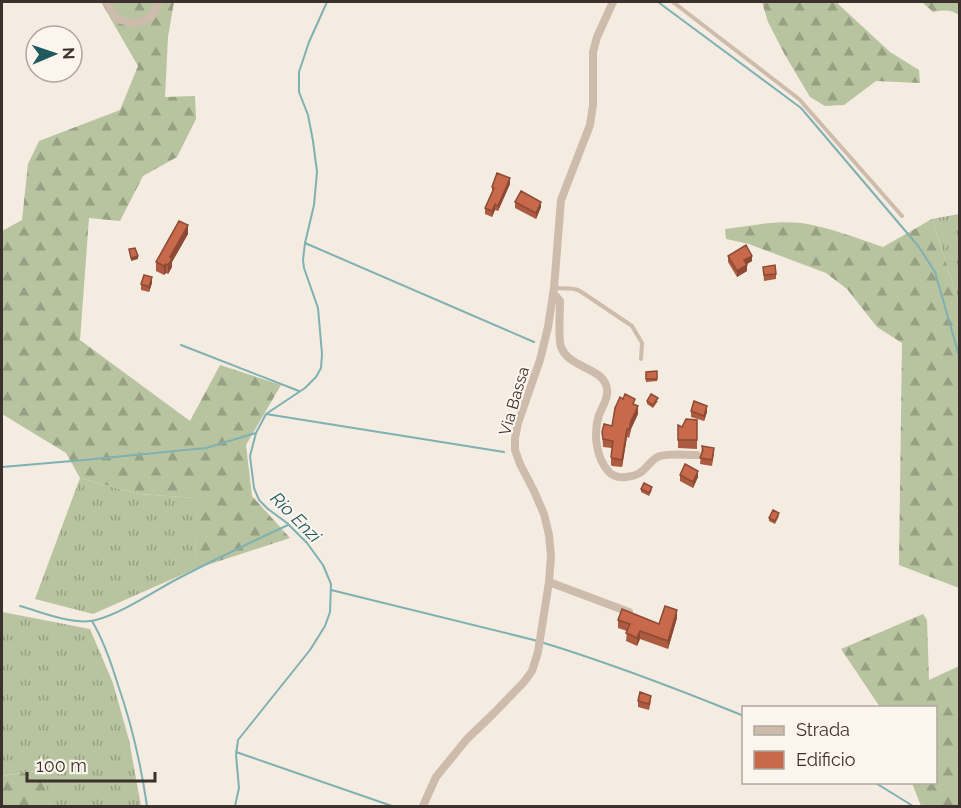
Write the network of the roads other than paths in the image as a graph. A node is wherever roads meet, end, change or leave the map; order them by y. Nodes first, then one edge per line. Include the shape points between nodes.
1 (106, 2) edge
2 (159, 2) edge
3 (613, 2) edge
4 (673, 2) edge
5 (902, 216) dead end
6 (553, 291) junction
7 (642, 359) dead end
8 (697, 455) dead end
9 (549, 582) junction
10 (639, 616) edge
11 (423, 807) edge

1 - 2 street via 116,18 130,23 152,16
3 - 6 street, Via Bassa via 593,52 590,125 561,200
4 - 5 lane via 798,99
6 - 7 lane via 580,291 632,326 642,343
6 - 8 street via 560,301 560,345 566,356 602,377 606,384 606,402 596,436 606,468 622,478 636,476 663,455
6 - 9 street, Via Bassa via 540,360 515,438 515,450 544,514 549,535
9 - 10 street
9 - 11 street, Via Bassa via 532,671 451,757 436,777

